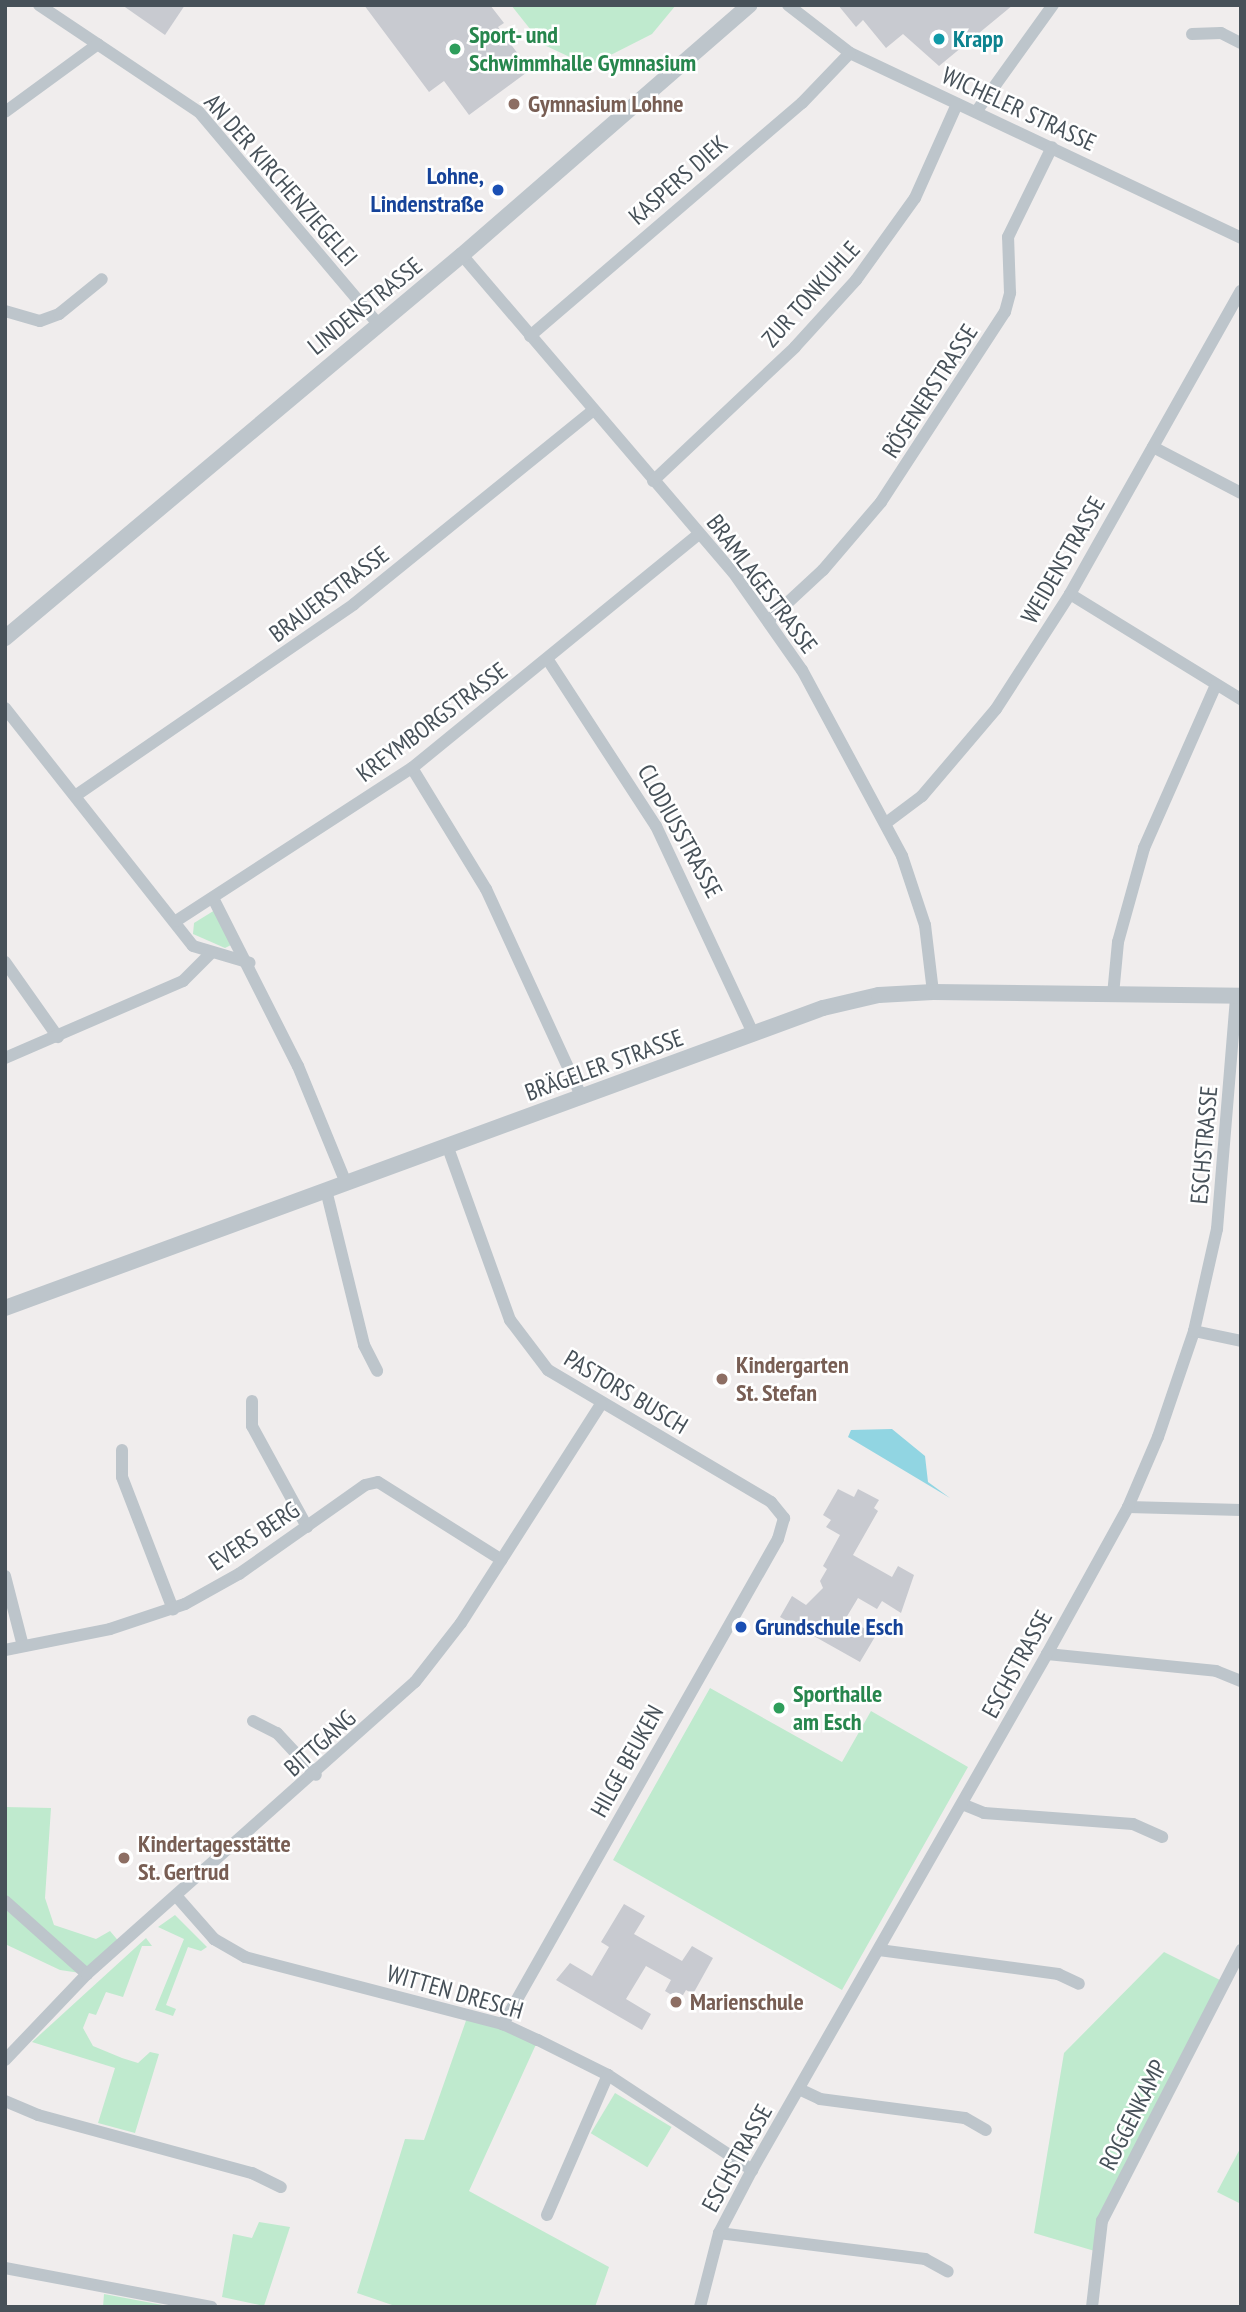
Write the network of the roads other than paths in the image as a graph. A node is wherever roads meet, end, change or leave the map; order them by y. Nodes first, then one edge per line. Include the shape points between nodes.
1 (39, 5) edge
2 (750, 5) edge
3 (788, 5) edge
4 (1053, 5) edge
5 (1192, 34) dead end
6 (1241, 43) edge
7 (98, 44) junction
8 (850, 53) junction
9 (957, 104) junction
10 (5, 112) edge
11 (976, 112) junction
12 (1052, 147) junction
13 (1241, 238) edge
14 (462, 256) junction
15 (102, 279) dead end
16 (1241, 291) edge
17 (5, 311) edge
18 (376, 323) junction
19 (530, 336) junction
20 (592, 411) junction
21 (1153, 447) junction
22 (653, 481) junction
23 (1241, 493) edge
24 (699, 534) junction
25 (1070, 594) junction
26 (769, 620) junction
27 (5, 638) edge
28 (548, 660) junction
29 (1216, 685) junction
30 (1241, 699) edge
31 (5, 708) edge
32 (412, 768) junction
33 (78, 794) junction
34 (886, 823) junction
35 (215, 900) junction
36 (176, 921) junction
37 (211, 953) junction
38 (5, 962) edge
39 (250, 963) junction
40 (933, 992) junction
41 (1114, 995) junction
42 (1239, 996) edge
43 (754, 1035) junction
44 (58, 1037) junction
45 (5, 1058) edge
46 (582, 1098) junction
47 (447, 1145) junction
48 (1227, 1155) junction
49 (1241, 1155) edge
50 (346, 1183) junction
51 (326, 1190) junction
52 (5, 1308) edge
53 (1194, 1331) junction
54 (1241, 1341) edge
55 (376, 1371) dead end
56 (253, 1401) dead end
57 (601, 1404) junction
58 (122, 1450) dead end
59 (1128, 1507) junction
60 (1241, 1510) edge
61 (784, 1518) joint
62 (307, 1527) junction
63 (502, 1560) junction
64 (5, 1576) edge
65 (173, 1609) junction
66 (23, 1646) junction
67 (5, 1650) edge
68 (1047, 1654) junction
69 (1241, 1681) edge
70 (253, 1721) dead end
71 (316, 1775) junction
72 (962, 1804) junction
73 (1162, 1838) dead end
74 (178, 1898) junction
75 (5, 1900) edge
76 (879, 1950) junction
77 (1241, 1950) edge
78 (87, 1974) junction
79 (1079, 1984) dead end
80 (503, 2024) junction
81 (5, 2060) edge
82 (608, 2075) junction
83 (799, 2089) junction
84 (5, 2101) edge
85 (986, 2130) dead end
86 (752, 2170) junction
87 (281, 2187) dead end
88 (547, 2215) dead end
89 (719, 2233) junction
90 (5, 2268) edge
91 (948, 2272) dead end
92 (211, 2307) edge
93 (699, 2307) edge
94 (1092, 2307) edge

1 - 7 street, AN DER KIRCHENZIEGELEI
2 - 14 street, LINDENSTRASSE
3 - 8 street, WICHELER STRASSE
4 - 11 street
5 - 6 street via 1221,33
7 - 10 street
7 - 18 street, AN DER KIRCHENZIEGELEI via 199,113
8 - 9 street, WICHELER STRASSE
8 - 19 street, KASPERS DIEK via 802,103
9 - 11 street, WICHELER STRASSE
9 - 22 street, ZUR TONKUHLE via 915,198 856,280 794,347
11 - 12 street, WICHELER STRASSE
12 - 13 street, WICHELER STRASSE
12 - 26 street, RÖSENERSTRASSE via 1007,237 1010,293 1005,312 881,502 823,570
14 - 18 street, LINDENSTRASSE
14 - 19 street, BRAMLAGESTRASSE
15 - 17 street via 59,314 40,321
16 - 21 street, WEIDENSTRASSE
18 - 27 street, LINDENSTRASSE
19 - 20 street, BRAMLAGESTRASSE
20 - 22 street, BRAMLAGESTRASSE
20 - 33 street, BRAUERSTRASSE via 354,604
21 - 23 street
21 - 25 street, WEIDENSTRASSE
22 - 24 street, BRAMLAGESTRASSE
24 - 26 street, BRAMLAGESTRASSE
24 - 28 street, KREYMBORGSTRASSE
25 - 29 street
25 - 34 street, WEIDENSTRASSE via 964,751 922,796
26 - 34 street, BRAMLAGESTRASSE via 840,735
28 - 32 street, KREYMBORGSTRASSE
28 - 43 street, CLODIUSSTRASSE via 656,826
29 - 30 street
29 - 41 street via 1176,764 1140,859 1118,942
31 - 33 street
32 - 35 street, KREYMBORGSTRASSE
32 - 46 street via 486,889
33 - 36 street
34 - 40 street, BRAMLAGESTRASSE via 925,925
35 - 36 street, KREYMBORGSTRASSE
35 - 39 street
36 - 37 street via 193,946
37 - 39 street
37 - 44 street via 183,981
38 - 44 street
39 - 50 street
40 - 41 street, BRÄGELER STRASSE
40 - 43 street, BRÄGELER STRASSE via 878,995 823,1008
41 - 42 street, BRÄGELER STRASSE
42 - 48 street, ESCHSTRASSE
43 - 46 street, BRÄGELER STRASSE
44 - 45 street
46 - 47 street, BRÄGELER STRASSE
47 - 50 street, BRÄGELER STRASSE
47 - 57 street, PASTORS BUSCH via 510,1320 548,1370
48 - 49 street
48 - 53 street, ESCHSTRASSE
50 - 51 street, BRÄGELER STRASSE
51 - 52 street, BRÄGELER STRASSE
51 - 55 street via 364,1345
53 - 54 street
53 - 59 street, ESCHSTRASSE
56 - 62 street via 252,1426
57 - 61 street, PASTORS BUSCH via 771,1502
57 - 63 street, BITTGANG
58 - 65 street via 122,1477
59 - 60 street
59 - 68 street, ESCHSTRASSE
61 - 80 street, HILGE BEUKEN via 778,1539
62 - 63 street, EVERS BERG via 365,1485 378,1482
62 - 65 street, EVERS BERG via 239,1574
63 - 71 street, BITTGANG via 415,1682
64 - 66 street
65 - 66 street, EVERS BERG via 110,1629
66 - 67 street, EVERS BERG
68 - 69 street via 1216,1671
68 - 72 street, ESCHSTRASSE
70 - 71 street via 277,1733
71 - 74 street, BITTGANG
72 - 73 street via 984,1813 1133,1824
72 - 76 street, ESCHSTRASSE
74 - 78 street, BITTGANG
74 - 80 street, WITTEN DRESCH via 214,1939 245,1957
75 - 78 street
76 - 79 street via 1058,1974
76 - 83 street, ESCHSTRASSE
77 - 94 street, ROGGENKAMP via 1102,2221
78 - 81 street, BITTGANG
80 - 82 street, WITTEN DRESCH
82 - 86 street, WITTEN DRESCH
82 - 88 street
83 - 85 street via 820,2099 965,2118
83 - 86 street, ESCHSTRASSE
84 - 87 street via 38,2116 252,2173
86 - 89 street, ESCHSTRASSE
89 - 91 street via 925,2259
89 - 93 street, ESCHSTRASSE
90 - 92 street

